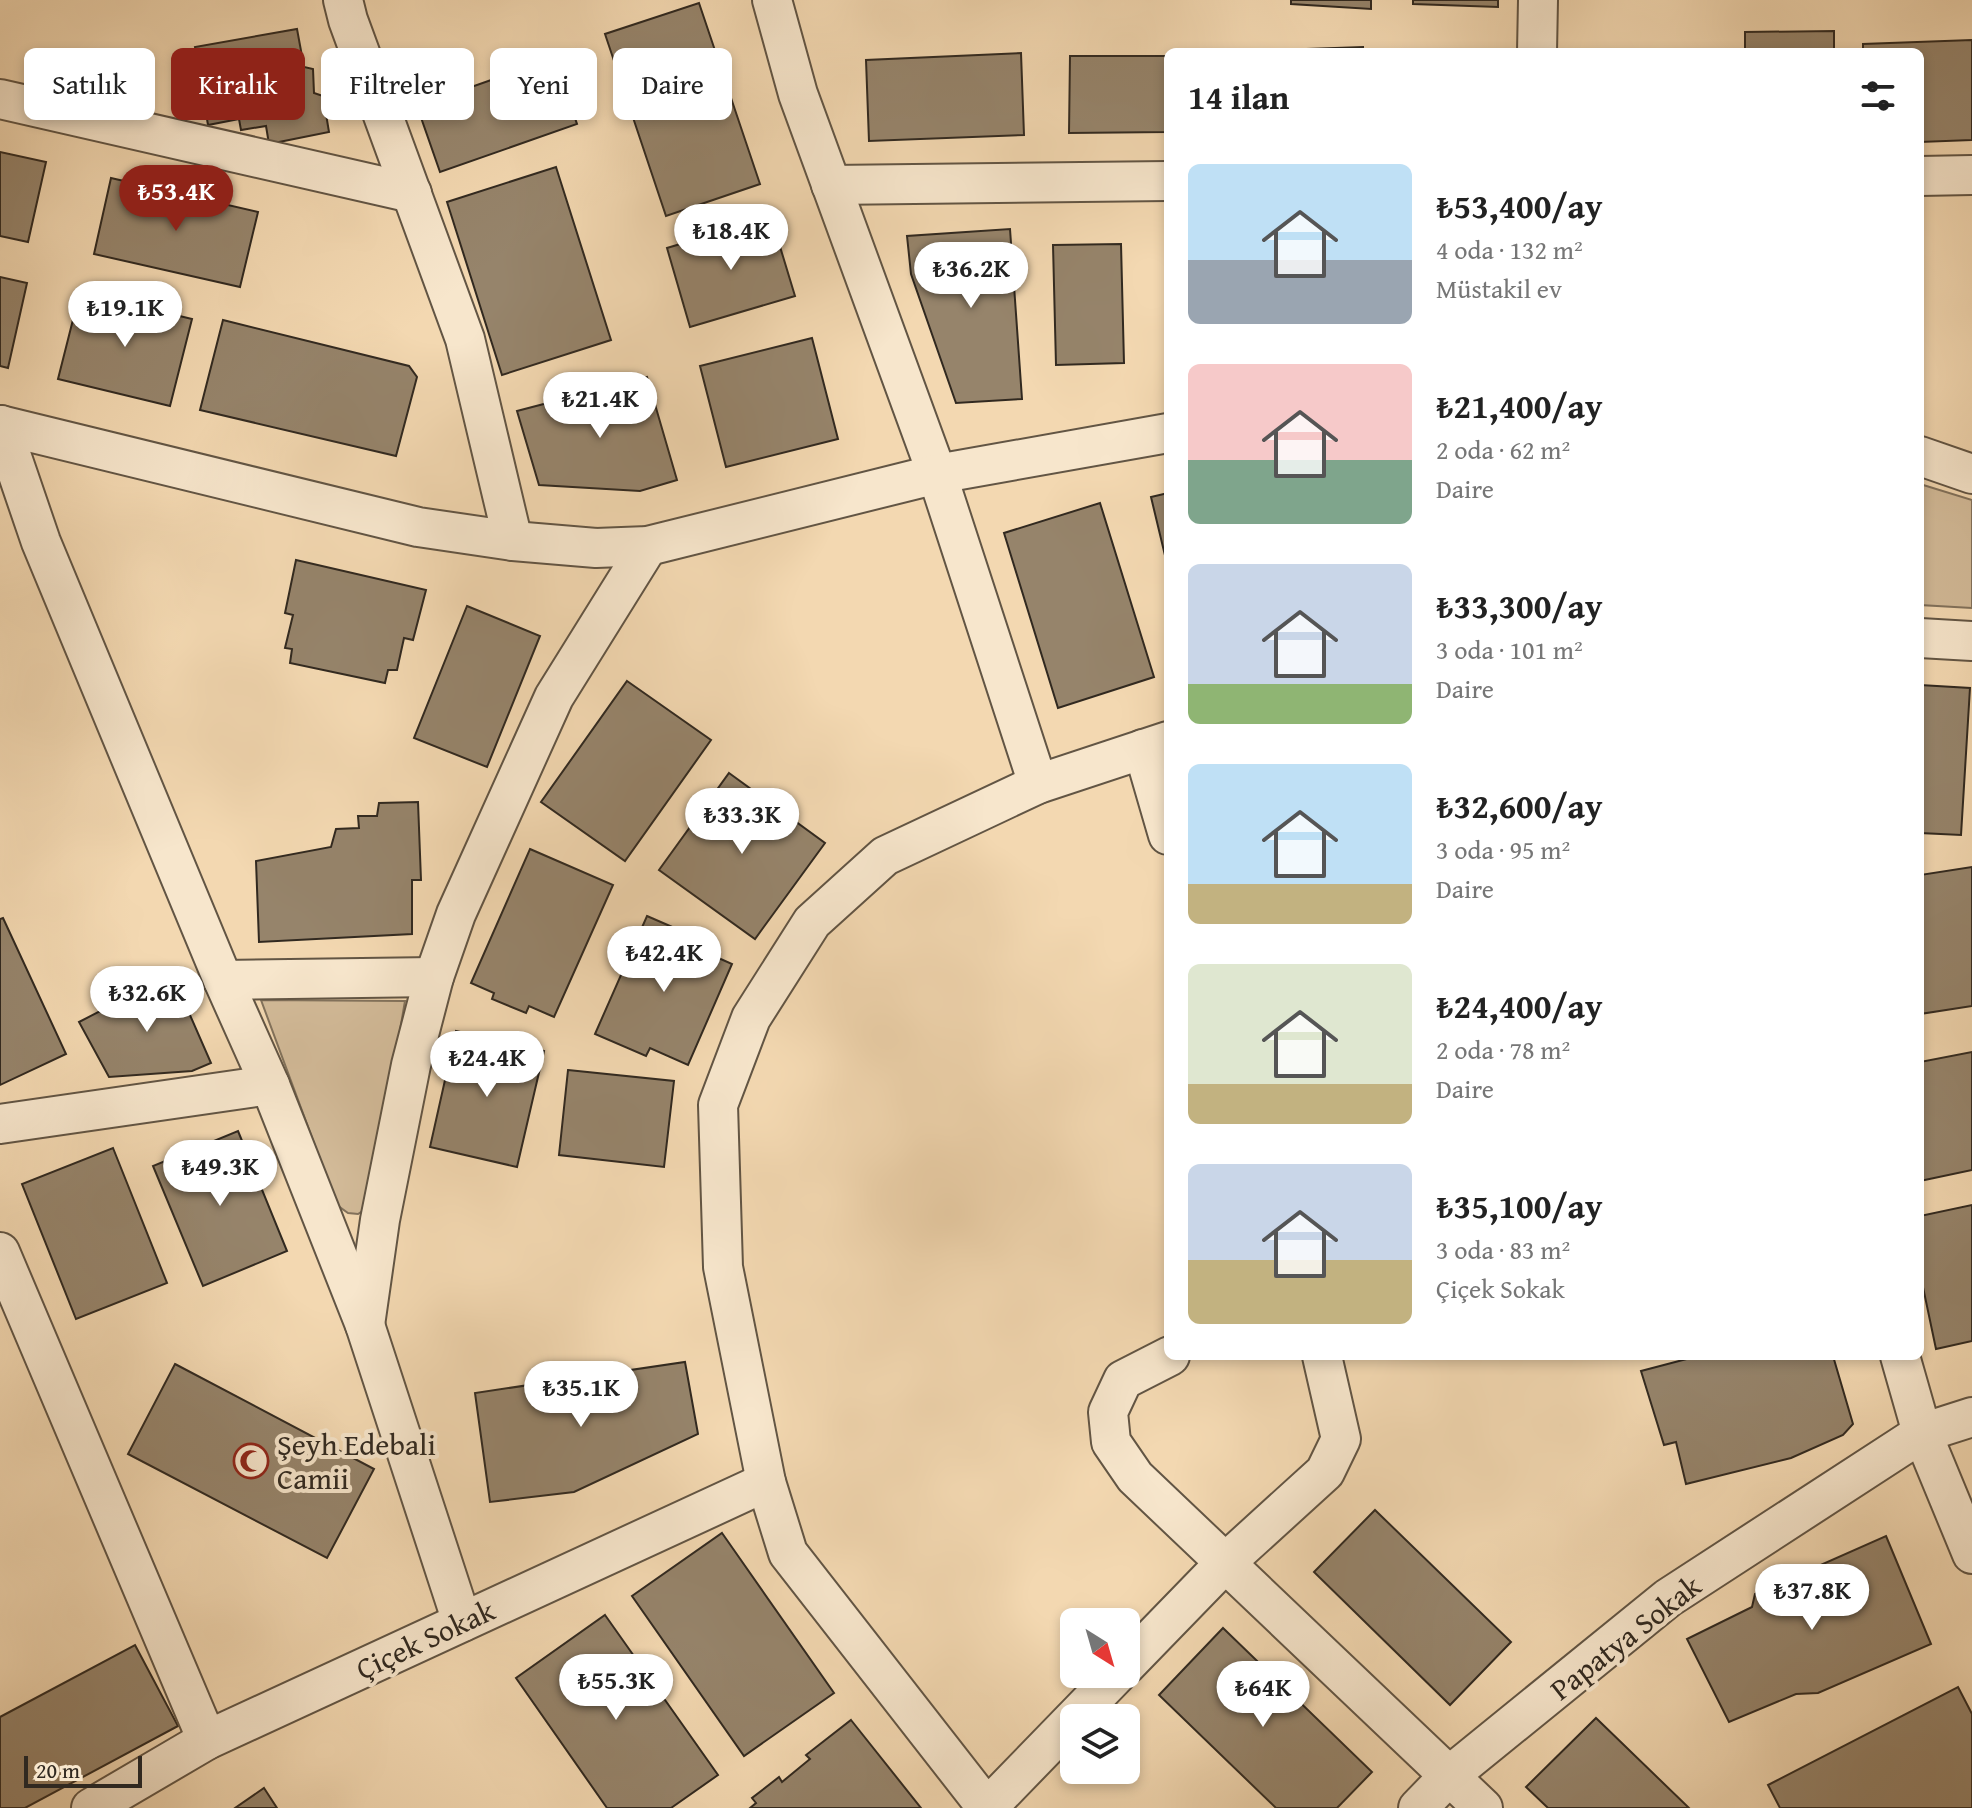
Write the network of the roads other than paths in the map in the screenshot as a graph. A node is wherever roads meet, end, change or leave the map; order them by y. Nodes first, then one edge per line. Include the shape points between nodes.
1 (343, 0) edge
2 (772, 0) edge
3 (1538, 0) edge
4 (1537, 48) edge
5 (0, 99) edge
6 (1972, 175) edge
7 (1924, 176) edge
8 (1164, 181) edge
9 (831, 185) junction
10 (412, 193) junction
11 (1, 425) edge
12 (1164, 434) edge
13 (1924, 457) edge
14 (937, 474) junction
15 (1972, 474) edge
16 (513, 541) junction
17 (648, 546) junction
18 (1924, 638) edge
19 (1972, 641) edge
20 (1155, 745) edge
21 (1038, 784) junction
22 (1164, 807) edge
23 (434, 977) junction
24 (223, 980) junction
25 (270, 1085) junction
26 (0, 1124) edge
27 (0, 1252) edge
28 (365, 1325) junction
29 (1164, 1359) edge
30 (1323, 1360) edge
31 (1901, 1360) edge
32 (1972, 1417) edge
33 (1922, 1433) junction
34 (766, 1482) junction
35 (1972, 1554) edge
36 (1225, 1563) junction
37 (462, 1622) junction
38 (1140, 1651) edge
39 (1103, 1688) edge
40 (207, 1740) junction
41 (1450, 1775) junction
42 (91, 1808) edge
43 (1418, 1808) edge
44 (1483, 1808) edge

1 - 10 street
2 - 9 street
3 - 4 street
5 - 10 street
6 - 7 street
8 - 9 street
9 - 14 street
10 - 16 street via 465,339
11 - 16 street via 418,527
11 - 24 street via 41,542
12 - 14 street
13 - 15 street
14 - 17 street
14 - 21 street
16 - 17 street
17 - 23 street via 554,697 456,914
18 - 19 street
20 - 21 street
20 - 22 street
21 - 34 street via 885,856 812,922 751,1018 718,1105 723,1267
23 - 24 street
23 - 28 street via 386,1189
24 - 25 street
25 - 26 street
25 - 28 street
27 - 40 street
28 - 37 street
29 - 36 street via 1123,1380 1108,1412 1111,1442 1135,1477
30 - 36 street via 1341,1439 1325,1472
31 - 33 street
32 - 33 street, Papatya Sokak
33 - 35 street
33 - 41 street, Papatya Sokak via 1668,1598
34 - 37 street, Çiçek Sokak
34 - 39 street via 788,1553 987,1808
36 - 38 street
36 - 41 street
37 - 40 street, Çiçek Sokak
40 - 42 street, Çiçek Sokak
41 - 43 street, Papatya Sokak
41 - 44 street

